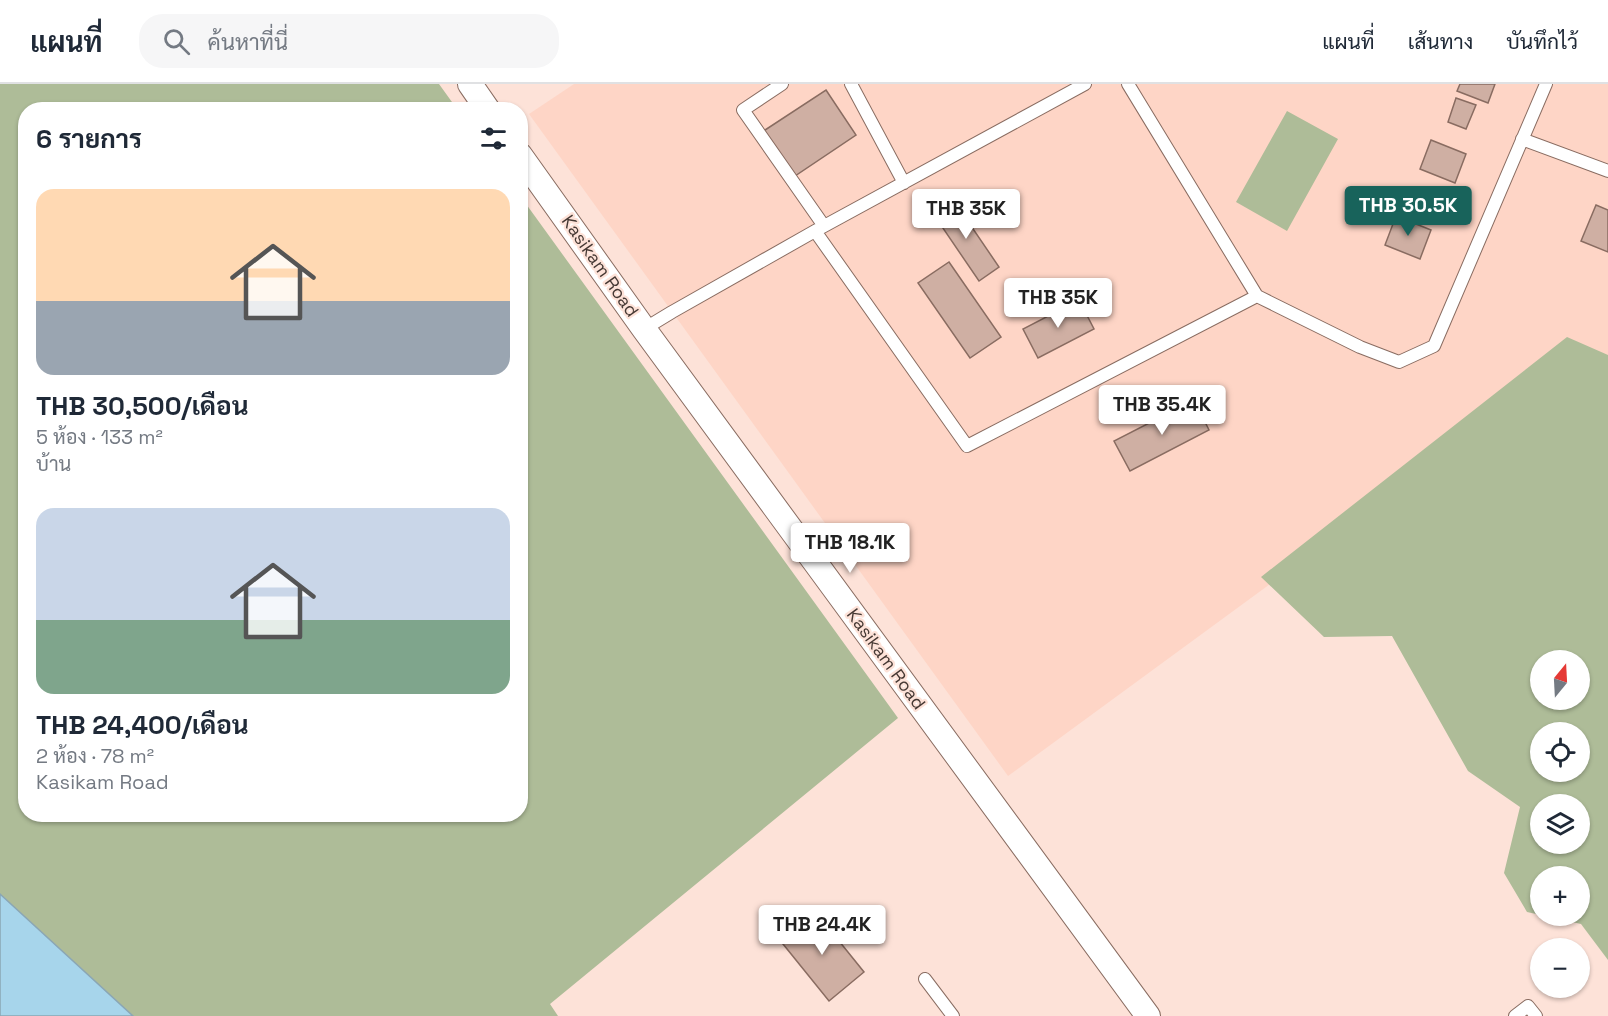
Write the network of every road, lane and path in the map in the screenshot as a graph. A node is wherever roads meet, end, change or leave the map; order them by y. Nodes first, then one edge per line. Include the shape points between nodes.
1 (472, 84) edge
2 (782, 84) edge
3 (851, 84) edge
4 (1086, 84) edge
5 (1128, 84) edge
6 (1546, 84) edge
7 (483, 102) edge
8 (1522, 139) junction
9 (528, 166) edge
10 (1608, 171) edge
11 (904, 183) junction
12 (819, 228) junction
13 (1257, 296) junction
14 (644, 329) junction
15 (925, 979) dead end
16 (953, 1016) edge
17 (1148, 1016) edge
18 (1515, 1016) edge
19 (1536, 1016) edge

1 - 7 street
2 - 12 lane via 743,110
3 - 11 lane
4 - 11 lane
5 - 13 lane
6 - 8 lane
8 - 10 lane
8 - 13 lane via 1434,346 1398,362
9 - 14 street, Kasikam Road
11 - 12 lane
12 - 13 lane via 967,446
12 - 14 lane
14 - 17 street, Kasikam Road
15 - 16 lane
18 - 19 lane via 1528,1006

